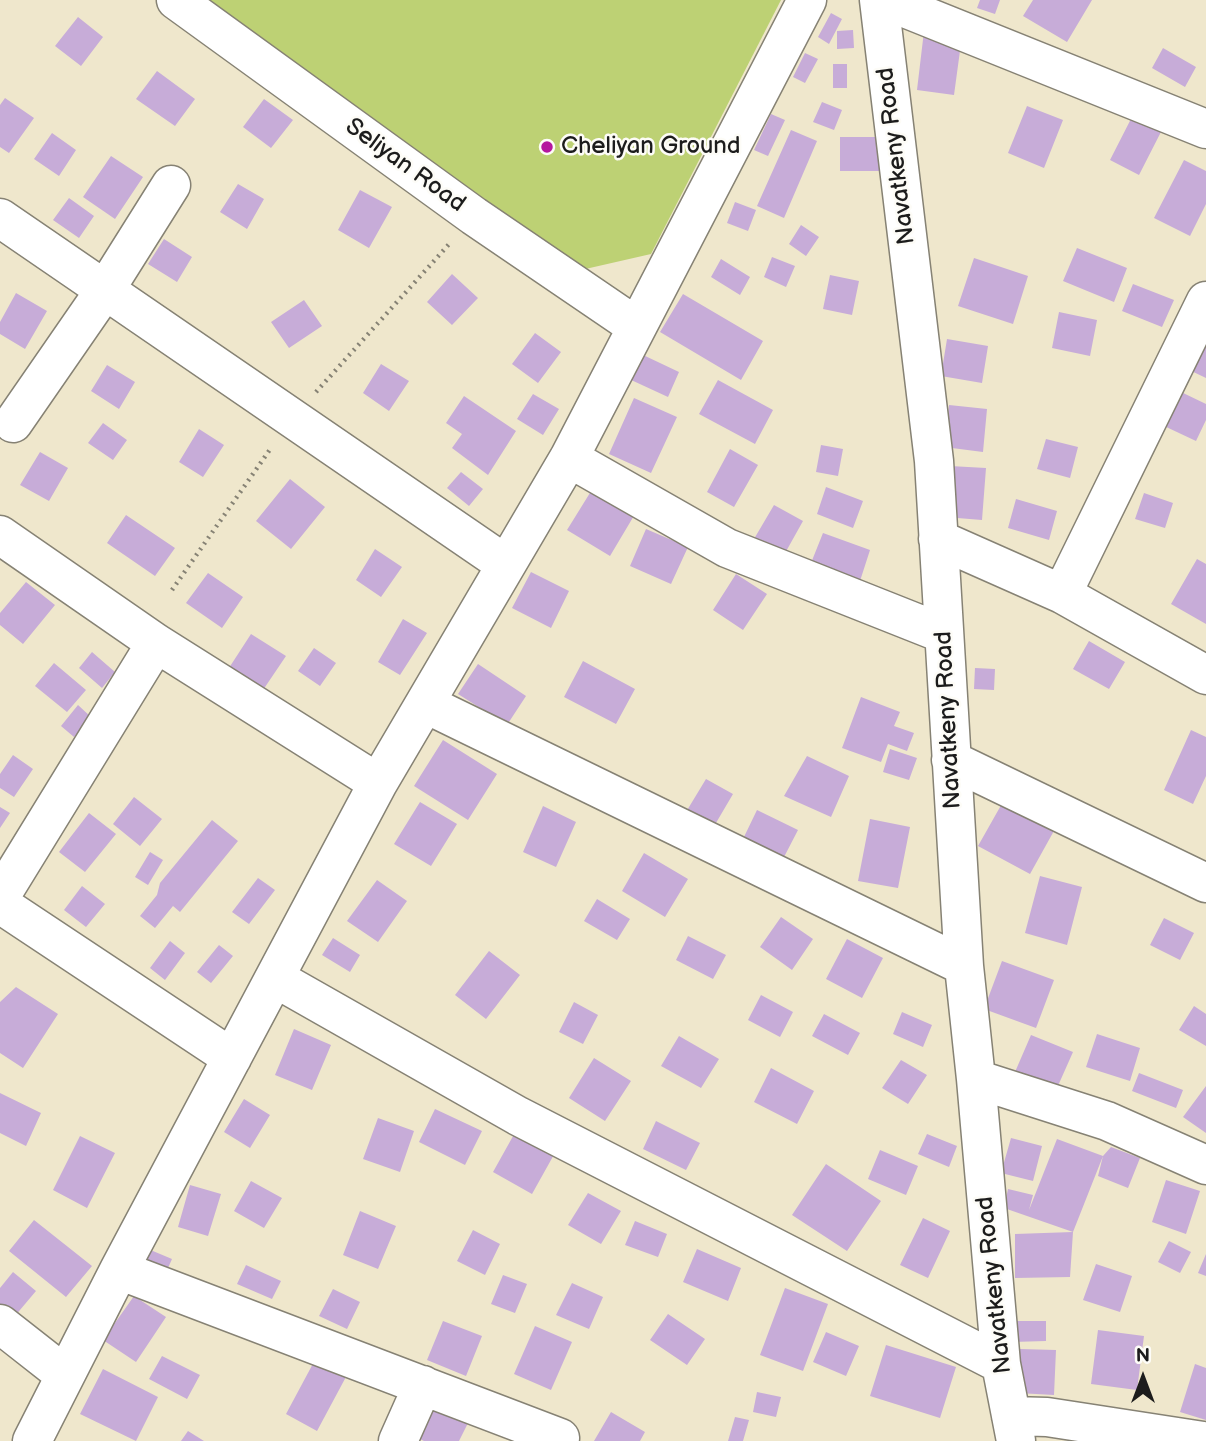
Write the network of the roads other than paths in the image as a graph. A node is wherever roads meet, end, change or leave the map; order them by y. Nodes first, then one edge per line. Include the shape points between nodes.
1 (176, 0) edge
2 (807, 0) edge
3 (879, 0) edge
4 (885, 0) edge
5 (1206, 130) edge
6 (171, 185) dead end
7 (0, 218) edge
8 (105, 290) junction
9 (1206, 301) edge
10 (637, 327) junction
11 (13, 423) dead end
12 (569, 458) junction
13 (0, 535) edge
14 (938, 539) junction
15 (505, 564) junction
16 (1062, 594) junction
17 (944, 634) junction
18 (156, 643) junction
19 (1206, 675) edge
20 (426, 704) junction
21 (951, 760) junction
22 (378, 783) junction
23 (1206, 883) edge
24 (0, 897) edge
25 (0, 904) edge
26 (964, 966) junction
27 (275, 978) junction
28 (232, 1058) junction
29 (976, 1079) junction
30 (1206, 1165) edge
31 (118, 1270) junction
32 (0, 1324) edge
33 (1001, 1364) junction
34 (65, 1374) junction
35 (423, 1385) junction
36 (1014, 1429) edge
37 (32, 1441) edge
38 (398, 1441) edge
39 (559, 1441) edge
40 (1203, 1441) edge

1 - 10 street, Seliyan Road via 474,216
2 - 10 street
3 - 14 street, Navatkeny Road via 933,461
4 - 5 street
6 - 8 street
7 - 8 street
8 - 11 street
8 - 15 street
9 - 16 street
10 - 12 street
12 - 15 street
12 - 17 street via 727,548
13 - 18 street
14 - 16 street
14 - 17 street, Navatkeny Road
15 - 20 street
16 - 19 street
17 - 21 street, Navatkeny Road
18 - 22 street
18 - 24 street
20 - 22 street
20 - 26 street
21 - 23 street
21 - 26 street, Navatkeny Road
22 - 27 street
25 - 28 street
26 - 29 street, Navatkeny Road
27 - 28 street
27 - 33 street via 518,1116
28 - 31 street
29 - 30 street via 1107,1121
29 - 33 street, Navatkeny Road
31 - 34 street
31 - 35 street
32 - 34 street
33 - 36 street, Navatkeny Road
34 - 37 street
35 - 38 street
35 - 39 street
36 - 40 street via 1047,1417

